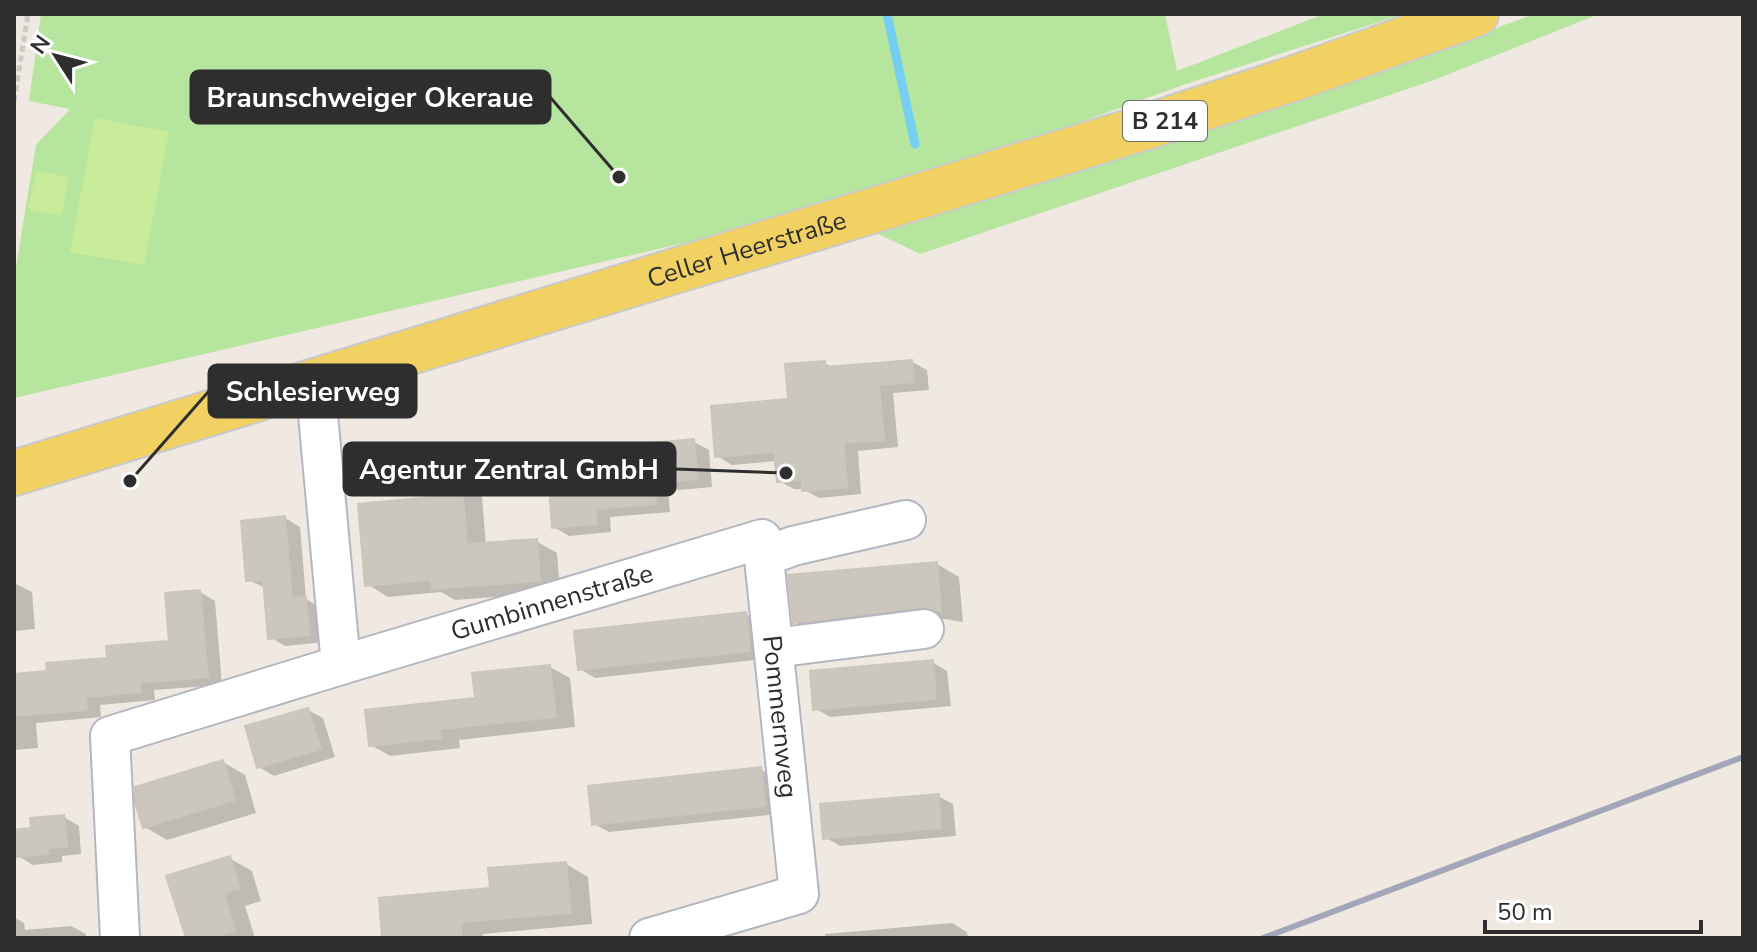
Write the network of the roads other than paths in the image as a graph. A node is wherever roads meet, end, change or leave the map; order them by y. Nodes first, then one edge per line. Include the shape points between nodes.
1 (1476, 14) edge
2 (315, 382) junction
3 (14, 473) edge
4 (906, 520) dead end
5 (763, 548) junction
6 (924, 629) dead end
7 (774, 648) junction
8 (341, 665) junction
9 (120, 938) edge
10 (649, 938) edge

1 - 2 main road, Celler Heerstraße / B 214 via 1146,127
2 - 3 main road, Celler Heerstraße / B 214
2 - 8 street
4 - 5 street, Gumbinnenstraße
5 - 7 street, Pommernweg
5 - 8 street, Gumbinnenstraße
6 - 7 street
7 - 10 street, Pommernweg via 799,894
8 - 9 street, Gumbinnenstraße via 110,736

